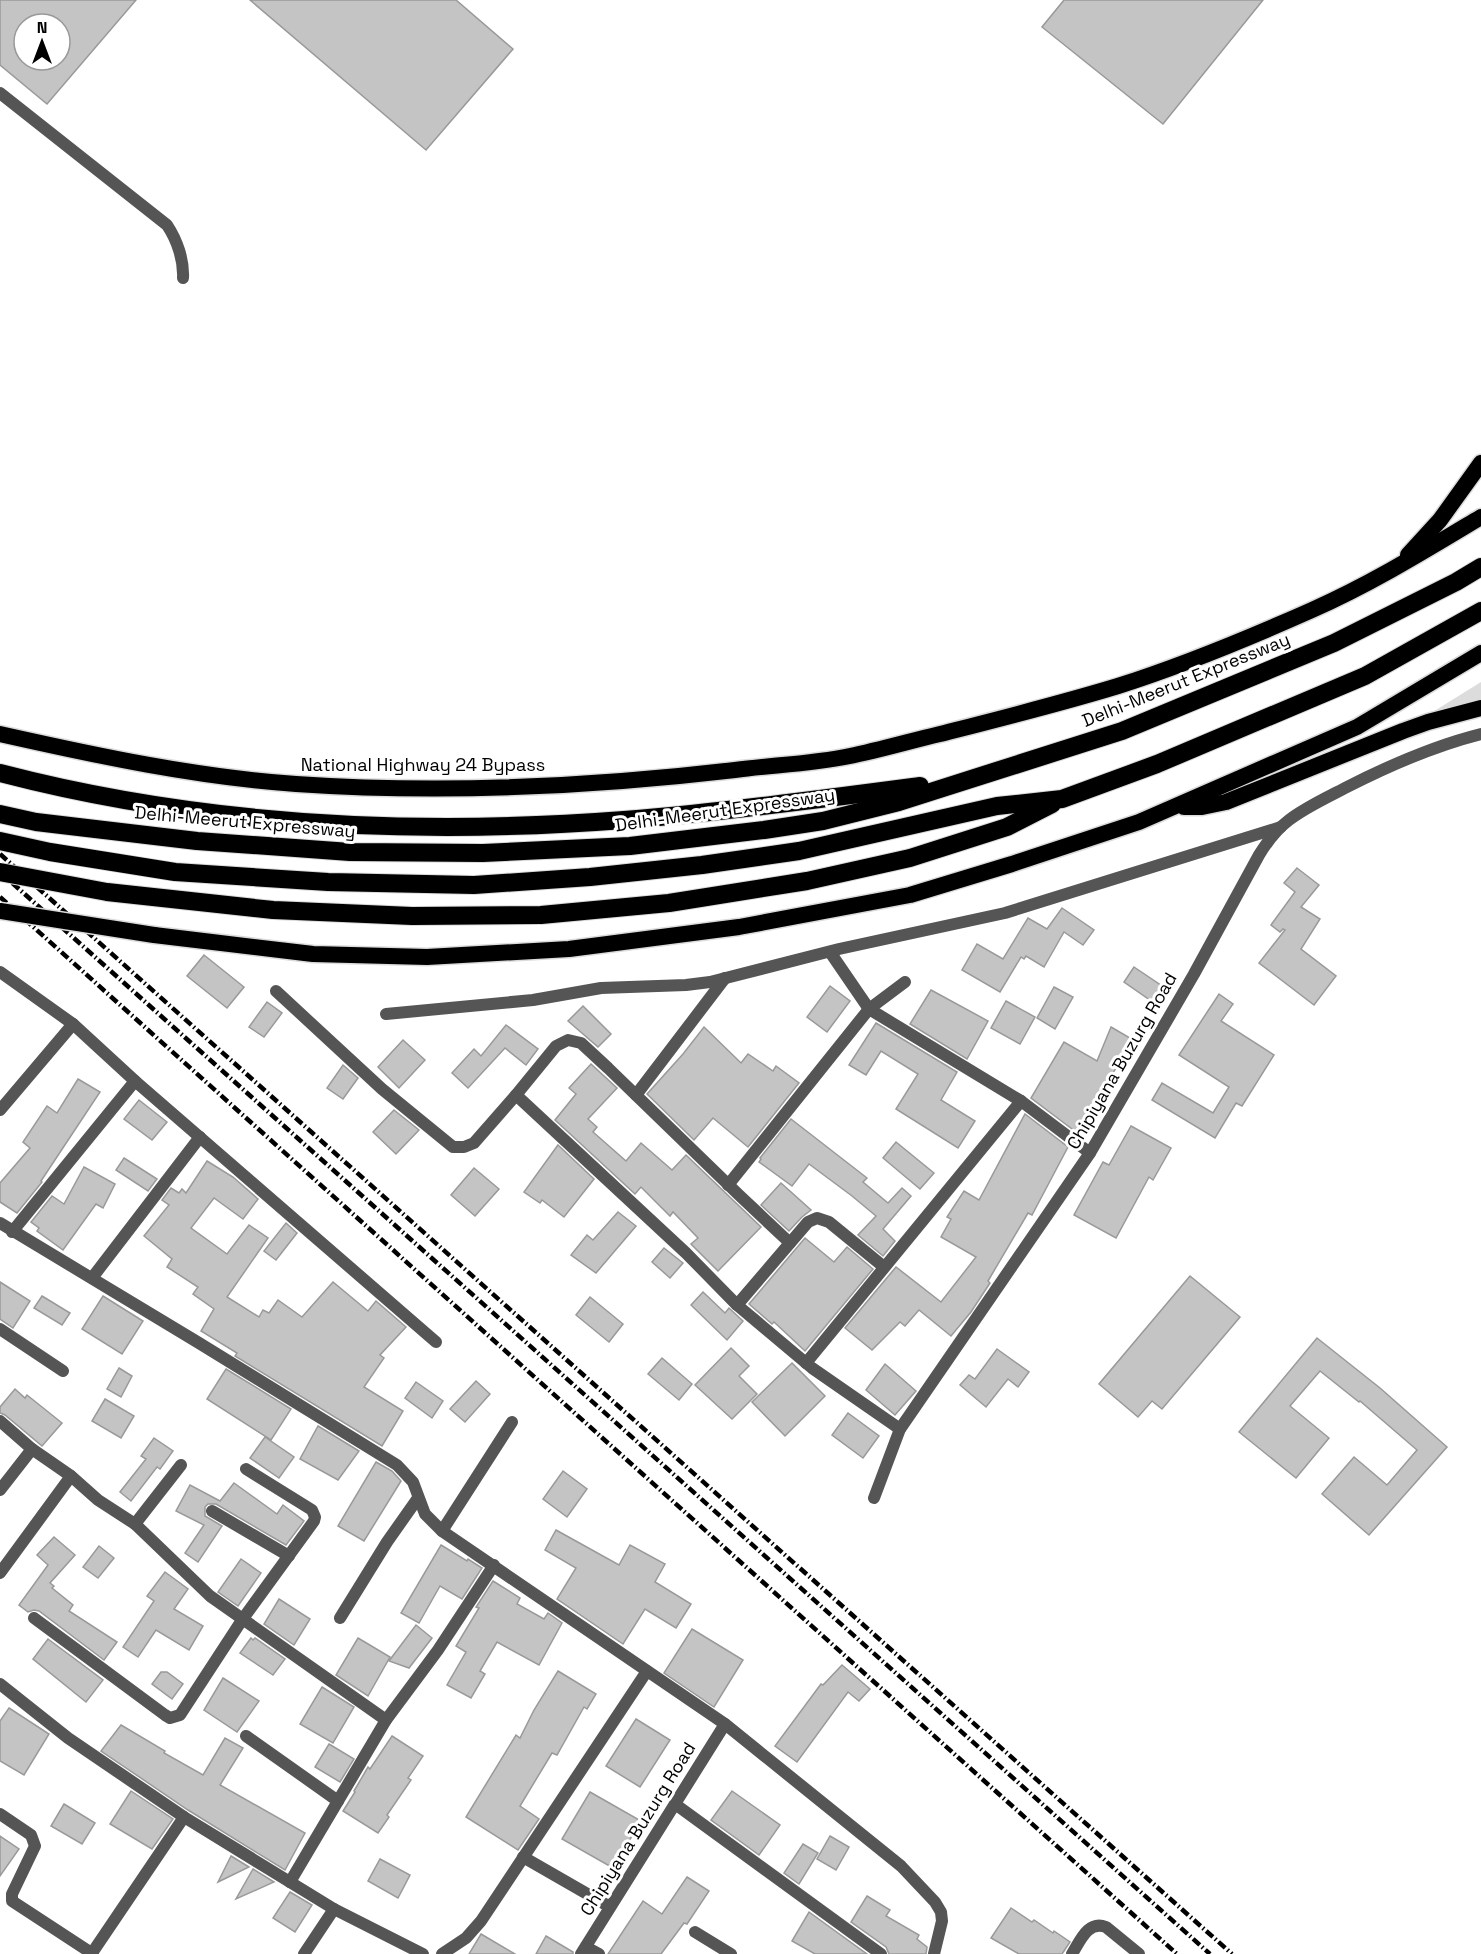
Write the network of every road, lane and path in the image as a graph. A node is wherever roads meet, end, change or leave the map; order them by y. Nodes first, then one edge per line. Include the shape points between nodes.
1 (0, 93) edge
2 (183, 278) dead end
3 (1481, 463) edge
4 (1481, 518) edge
5 (1481, 567) edge
6 (1395, 568) junction
7 (1481, 611) edge
8 (1481, 652) edge
9 (1481, 708) edge
10 (0, 734) edge
11 (1481, 734) edge
12 (0, 772) edge
13 (1062, 799) junction
14 (874, 800) junction
15 (1175, 807) junction
16 (0, 814) edge
17 (1281, 827) junction
18 (0, 841) edge
19 (0, 872) edge
20 (0, 911) edge
21 (830, 952) junction
22 (1, 975) edge
23 (725, 978) junction
24 (905, 982) dead end
25 (276, 991) dead end
26 (870, 1009) junction
27 (386, 1014) dead end
28 (73, 1024) junction
29 (135, 1081) junction
30 (516, 1095) junction
31 (636, 1095) junction
32 (1021, 1101) junction
33 (0, 1110) edge
34 (200, 1137) junction
35 (1090, 1153) junction
36 (728, 1185) junction
37 (0, 1223) edge
38 (12, 1232) junction
39 (790, 1243) junction
40 (884, 1267) junction
41 (92, 1278) junction
42 (737, 1305) junction
43 (0, 1329) edge
44 (436, 1342) dead end
45 (806, 1363) junction
46 (63, 1371) dead end
47 (0, 1421) edge
48 (512, 1422) dead end
49 (900, 1429) junction
50 (33, 1449) junction
51 (181, 1466) dead end
52 (246, 1469) dead end
53 (71, 1476) junction
54 (0, 1490) edge
55 (418, 1498) junction
56 (874, 1498) dead end
57 (212, 1511) dead end
58 (135, 1524) junction
59 (442, 1532) junction
60 (289, 1556) junction
61 (494, 1565) junction
62 (0, 1573) edge
63 (34, 1618) dead end
64 (340, 1618) dead end
65 (242, 1620) junction
66 (647, 1671) junction
67 (0, 1684) edge
68 (386, 1720) junction
69 (725, 1724) junction
70 (246, 1736) dead end
71 (338, 1801) junction
72 (675, 1804) junction
73 (0, 1814) edge
74 (184, 1817) junction
75 (523, 1857) junction
76 (290, 1882) junction
77 (610, 1907) junction
78 (334, 1909) junction
79 (695, 1932) dead end
80 (583, 1950) edge
81 (92, 1954) edge
82 (304, 1954) edge
83 (423, 1954) edge
84 (442, 1954) edge
85 (599, 1954) edge
86 (731, 1954) edge
87 (881, 1954) edge
88 (934, 1954) edge
89 (1072, 1954) edge
90 (1139, 1954) edge

1 - 2 street via 167,225 177,245
3 - 6 highway via 1440,520
4 - 6 highway, National Highway 24 Bypass
5 - 14 highway, Delhi-Meerut Expressway via 1334,643 1122,731 963,780
6 - 10 highway, National Highway 24 Bypass via 1292,618 1120,685 849,756 679,777 474,788 296,784 98,756
7 - 13 highway via 1365,676 1157,764
8 - 15 highway via 1357,727
9 - 15 highway via 1403,731 1226,802
11 - 17 street, Chipiyana Buzurg Road via 1415,755 1361,780 1314,804
12 - 14 highway via 89,794 226,816 384,827 623,820 772,805
13 - 18 highway via 997,806 800,851 590,877 474,885 328,882 175,872
13 - 19 highway, bridge via 1007,827 910,858 807,881 669,903 541,915 412,916 273,910 107,892
14 - 16 highway, Delhi-Meerut Expressway via 823,821 764,830 630,846 483,853 327,851 197,841 36,822
15 - 20 highway, bridge via 914,894 739,927 557,950 427,957 314,954
17 - 21 street via 1005,913
17 - 35 street, Chipiyana Buzurg Road via 1259,855
21 - 23 street
21 - 26 street
22 - 28 street
23 - 27 street via 686,985 601,988 533,1000
23 - 31 street
24 - 26 street
25 - 30 street via 382,1089 453,1147 474,1143
26 - 32 street
26 - 36 street
28 - 29 street
28 - 33 street
29 - 34 street
29 - 38 street
30 - 31 street via 556,1046 568,1040 581,1043
30 - 42 street
31 - 36 street
32 - 35 street
32 - 40 street
34 - 41 street
34 - 44 street
35 - 49 street, Chipiyana Buzurg Road
36 - 39 street
37 - 38 street
38 - 41 street
39 - 40 street via 808,1222 817,1218 829,1221
39 - 42 street
40 - 45 street
41 - 55 street via 397,1465 413,1482
42 - 45 street
43 - 46 street
45 - 49 street
47 - 50 street
48 - 59 street
49 - 56 street, Chipiyana Buzurg Road
50 - 53 street
50 - 54 street
51 - 58 street
52 - 60 street via 314,1513 314,1521
53 - 58 street
53 - 62 street
55 - 59 street via 425,1514
55 - 64 street
57 - 60 street
58 - 65 street via 210,1596
59 - 61 street
60 - 65 street
61 - 66 street
61 - 68 street
63 - 65 street via 170,1718 184,1711
65 - 68 street
66 - 69 street
66 - 75 street
67 - 74 street via 68,1738
68 - 71 street
69 - 72 street, Chipiyana Buzurg Road
69 - 88 street via 901,1866 935,1902 942,1921
70 - 71 street
71 - 76 street
72 - 77 street, Chipiyana Buzurg Road
72 - 87 street
73 - 81 street via 31,1835 35,1846 12,1901
74 - 76 street
74 - 81 street
75 - 77 street
75 - 84 street via 472,1932
76 - 78 street
77 - 80 street, Chipiyana Buzurg Road
78 - 82 street
78 - 83 street
79 - 86 street
80 - 85 street
89 - 90 street via 1087,1930 1100,1924

